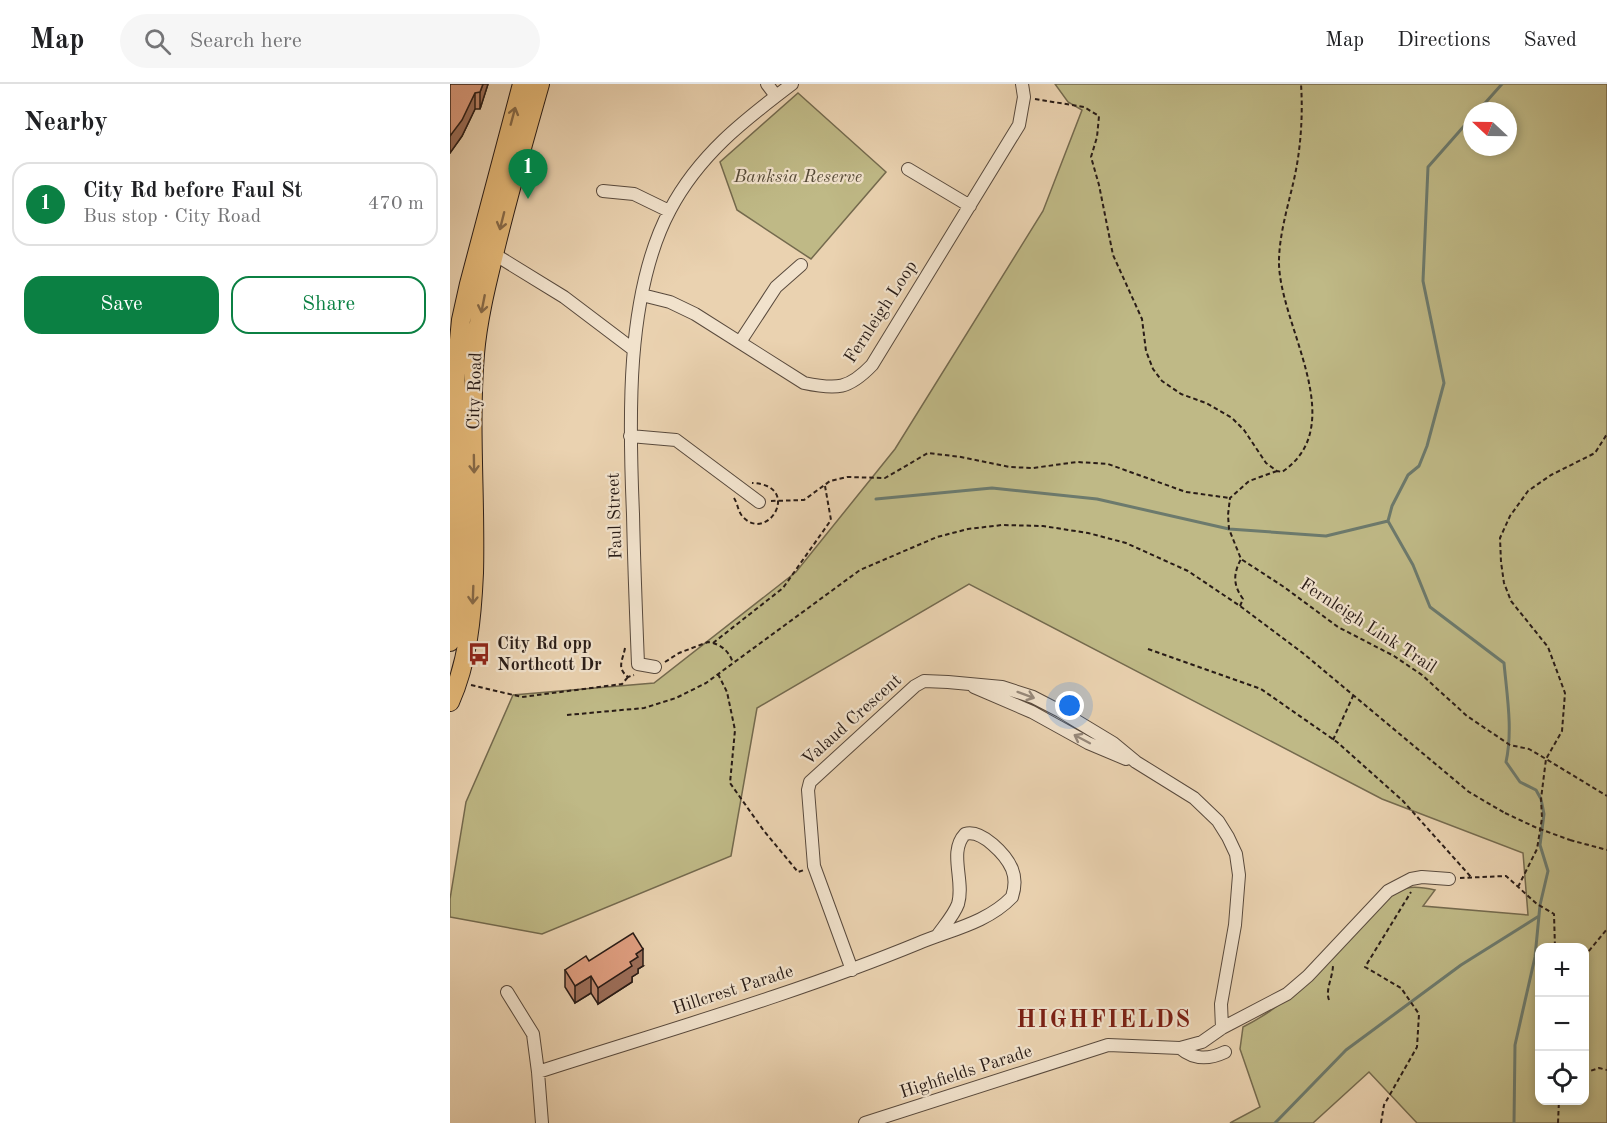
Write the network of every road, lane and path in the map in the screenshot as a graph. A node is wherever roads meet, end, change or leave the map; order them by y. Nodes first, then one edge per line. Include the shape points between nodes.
1 (522, 84) edge
2 (540, 84) edge
3 (767, 84) edge
4 (792, 84) edge
5 (1022, 84) edge
6 (1301, 84) edge
7 (776, 96) junction
8 (1024, 97) junction
9 (908, 169) dead end
10 (603, 191) dead end
11 (970, 206) junction
12 (669, 211) junction
13 (494, 254) junction
14 (801, 265) dead end
15 (642, 295) junction
16 (455, 325) edge
17 (740, 342) junction
18 (634, 350) junction
19 (450, 420) edge
20 (1607, 434) edge
21 (630, 436) junction
22 (456, 448) junction
23 (1277, 471) junction
24 (825, 484) junction
25 (1230, 498) junction
26 (759, 502) joint
27 (1240, 559) junction
28 (1240, 606) junction
29 (452, 610) edge
30 (450, 642) edge
31 (626, 642) dead end
32 (712, 643) junction
33 (1148, 649) dead end
34 (733, 663) junction
35 (655, 667) joint
36 (637, 673) dead end
37 (718, 674) junction
38 (628, 677) junction
39 (459, 682) junction
40 (1354, 695) junction
41 (450, 702) edge
42 (567, 715) dead end
43 (1333, 740) junction
44 (1546, 759) junction
45 (1607, 796) edge
46 (1607, 850) edge
47 (814, 866) junction
48 (1422, 877) junction
49 (1471, 878) junction
50 (1449, 879) joint
51 (1518, 887) junction
52 (1607, 929) edge
53 (937, 936) junction
54 (1555, 943) edge
55 (1589, 951) edge
56 (1328, 954) junction
57 (852, 970) junction
58 (507, 992) dead end
59 (1329, 1000) dead end
60 (1222, 1028) junction
61 (1180, 1048) junction
62 (1225, 1052) dead end
63 (1607, 1070) edge
64 (1589, 1071) edge
65 (538, 1072) junction
66 (1559, 1105) edge
67 (542, 1123) edge
68 (865, 1123) edge
69 (1382, 1123) edge
70 (1558, 1123) edge

16 -> 1 highway, City Road
2 -> 13 highway, City Road
3 - 7 street
4 - 7 street, Faul Street
5 - 8 street, Fernleigh Loop
6 - 23 path via 1296,172 1282,232 1280,282 1314,413 1309,440 1290,467
7 - 12 street, Faul Street via 717,145
8 - 11 street, Fernleigh Loop via 1019,125
8 - 23 path via 1084,107 1099,116 1091,157 1113,255 1142,319 1153,369 1181,394 1232,418 1266,463
9 - 11 street
10 - 12 street via 634,194
11 - 17 street, Fernleigh Loop via 872,364 857,380 824,387 804,382
12 - 15 street, Faul Street via 650,260
13 - 18 street via 564,297
13 -> 39 highway, City Road via 475,354 472,617
14 - 17 street via 776,286
15 - 17 street, Fernleigh Loop via 670,302
15 - 18 street, Faul Street
16 - 22 highway, City Road
18 - 21 street, Faul Street
19 - 22 highway
20 - 44 path via 1595,453 1528,491 1500,538 1504,583 1511,602 1548,647 1565,693 1562,731
21 - 26 street via 676,440
21 - 35 street, Faul Street via 638,664
22 - 29 highway, City Road via 458,570
23 - 25 path via 1249,481
24 - 25 path via 847,477 885,478 928,453 1010,467 1108,464 1186,492
24 - 26 path via 804,500
24 - 32 path via 831,520 783,588
25 - 27 path via 1229,529
27 - 28 path via 1234,572 1236,589 1243,599
27 - 44 path, Fernleigh Link Trail via 1338,627 1422,675 1467,716 1510,745
28 - 34 path via 1188,571 1126,543 1043,525 1002,525 937,537 860,570
28 - 40 path
29 - 30 highway, City Road
31 - 38 path via 621,663 622,672
32 - 34 path via 728,651
32 - 35 path via 704,642 679,652
33 - 43 path via 1261,689
34 - 37 path
36 - 38 path
37 - 42 path via 676,698 644,708
37 - 47 path via 727,692 735,730 730,783 798,872
38 - 39 path via 622,684 522,697
39 - 41 highway, City Road
40 - 43 path
40 - 46 path, bridge via 1469,792 1537,828
43 - 49 path via 1403,801
44 - 45 path, Fernleigh Link Trail
44 - 51 path via 1537,849
47 - 57 street, Valaud Crescent
47 - 60 street, Valaud Crescent via 810,782 919,683 948,681 969,685 1136,762 1194,798 1228,837 1239,875 1221,1004
48 - 50 street, Highfields Parade
48 - 56 street, Highfields Parade via 1388,891
48 - 69 path via 1365,967 1401,988 1419,1014 1417,1047 1384,1104
49 - 50 path
49 - 51 path via 1506,876
51 - 54 path via 1554,914
52 - 55 path
53 - 53 street, Hillcrest Parade via 958,904 959,843 965,834 976,834 999,851 1013,870 1016,881 1012,897 989,915
53 - 57 street, Hillcrest Parade
56 - 59 path via 1334,967 1327,993
56 - 60 street, Highfields Parade via 1287,994
57 - 65 street, Hillcrest Parade
58 - 65 street via 533,1034
60 - 61 street, Highfields Parade via 1202,1042
61 - 62 street via 1194,1058
61 - 68 street, Highfields Parade via 1108,1045
63 - 64 path
65 - 67 street
66 - 70 path

